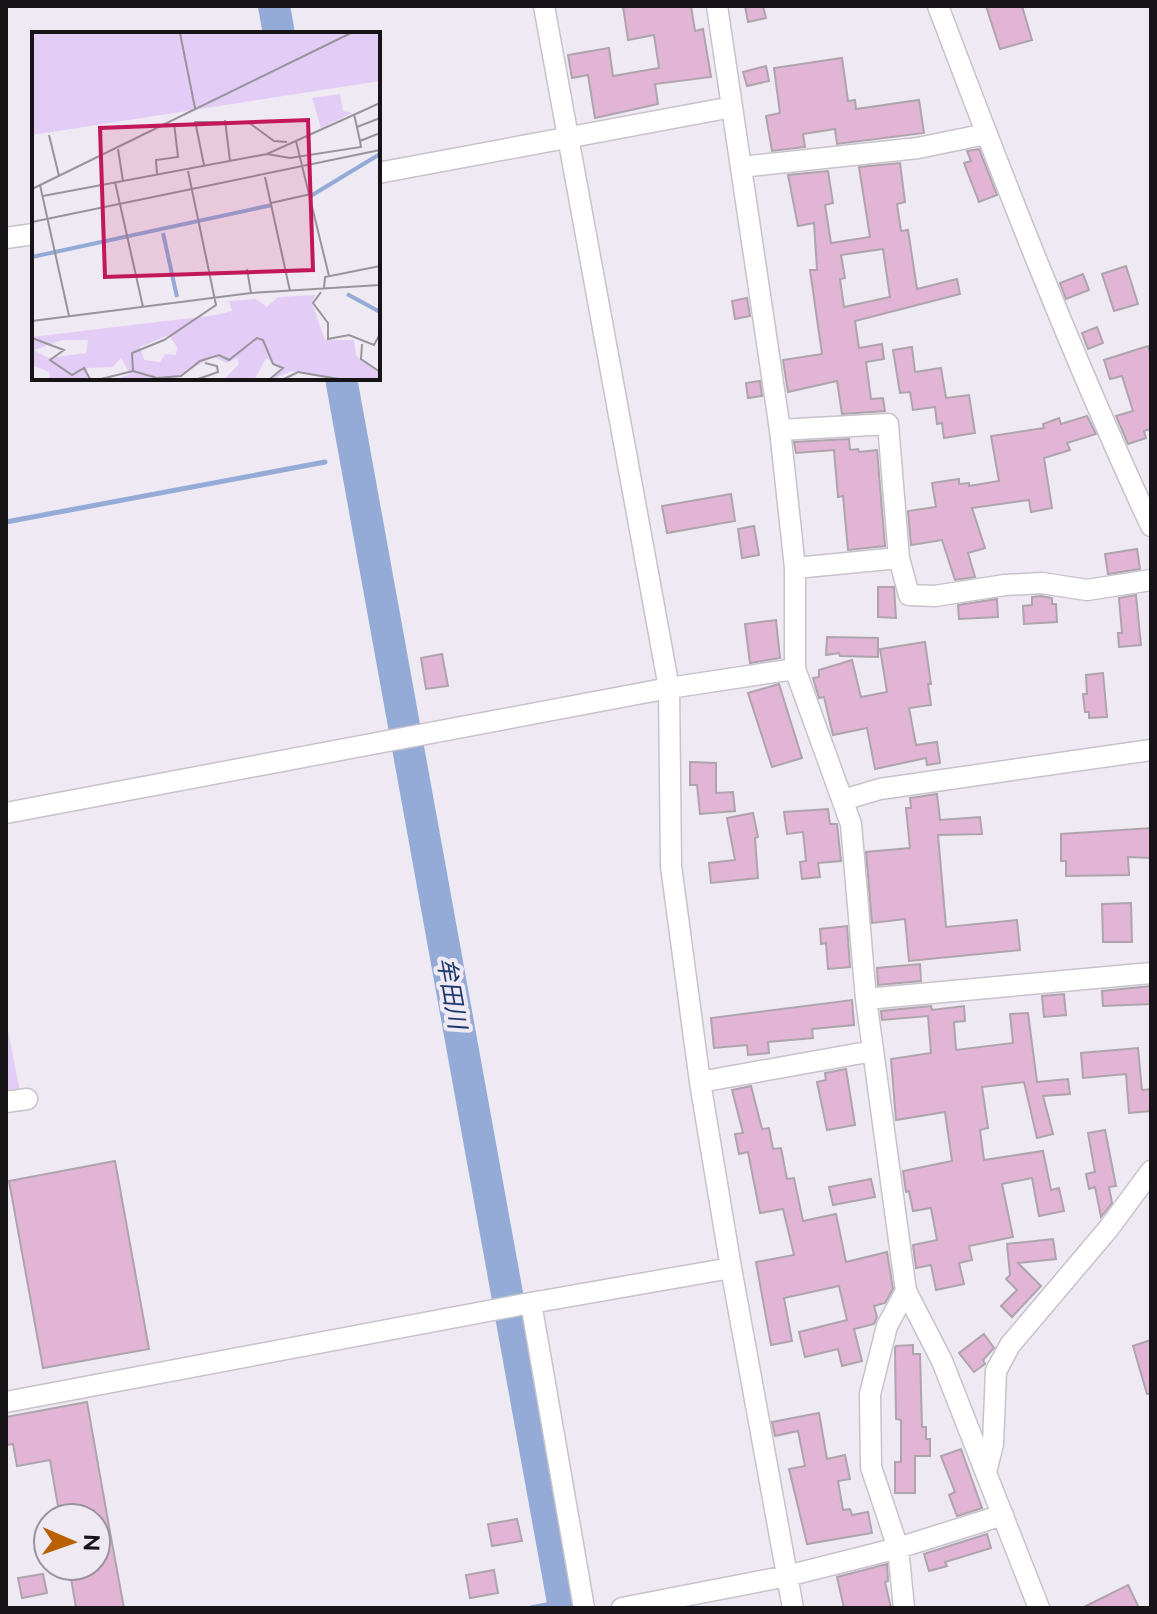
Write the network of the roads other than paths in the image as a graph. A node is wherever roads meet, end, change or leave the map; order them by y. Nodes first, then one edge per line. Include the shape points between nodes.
1 (544, 6) edge
2 (550, 6) edge
3 (717, 6) edge
4 (938, 6) edge
5 (732, 107) junction
6 (986, 134) junction
7 (568, 137) junction
8 (741, 167) junction
9 (380, 173) edge
10 (32, 234) edge
11 (6, 238) edge
12 (780, 430) junction
13 (1151, 526) edge
14 (899, 558) junction
15 (795, 568) junction
16 (1151, 580) edge
17 (795, 669) junction
18 (669, 688) junction
19 (1151, 750) edge
20 (843, 800) junction
21 (6, 813) edge
22 (1151, 973) edge
23 (866, 999) junction
24 (873, 1051) junction
25 (700, 1082) junction
26 (27, 1099) dead end
27 (6, 1102) edge
28 (1151, 1171) edge
29 (731, 1268) junction
30 (906, 1291) junction
31 (528, 1303) junction
32 (6, 1402) edge
33 (986, 1472) junction
34 (1003, 1515) junction
35 (898, 1548) junction
36 (787, 1576) junction
37 (584, 1608) edge
38 (622, 1608) edge
39 (793, 1608) edge
40 (904, 1608) edge
41 (1039, 1608) edge

1 - 2 street
1 - 7 street
3 - 5 street
4 - 6 street
5 - 7 street
5 - 8 street
6 - 8 street via 918,148
6 - 13 street
7 - 9 street
7 - 18 street
8 - 12 street
10 - 11 street
12 - 14 street via 888,424
12 - 15 street
14 - 15 street
14 - 16 street via 909,595 1042,583 1087,590
15 - 17 street
17 - 18 street
17 - 20 street
18 - 21 street
18 - 25 street via 671,866
19 - 20 street via 880,789
20 - 23 street via 851,824
22 - 23 street
23 - 24 street
24 - 25 street
24 - 30 street
25 - 29 street
26 - 27 street
28 - 33 street via 1010,1345 996,1371 993,1444
29 - 31 street
29 - 36 street
30 - 33 street via 942,1361
30 - 35 street via 887,1326 870,1394 871,1467
31 - 32 street
31 - 37 street
33 - 34 street
34 - 35 street
34 - 41 street
35 - 36 street
35 - 40 street
36 - 38 street
36 - 39 street

